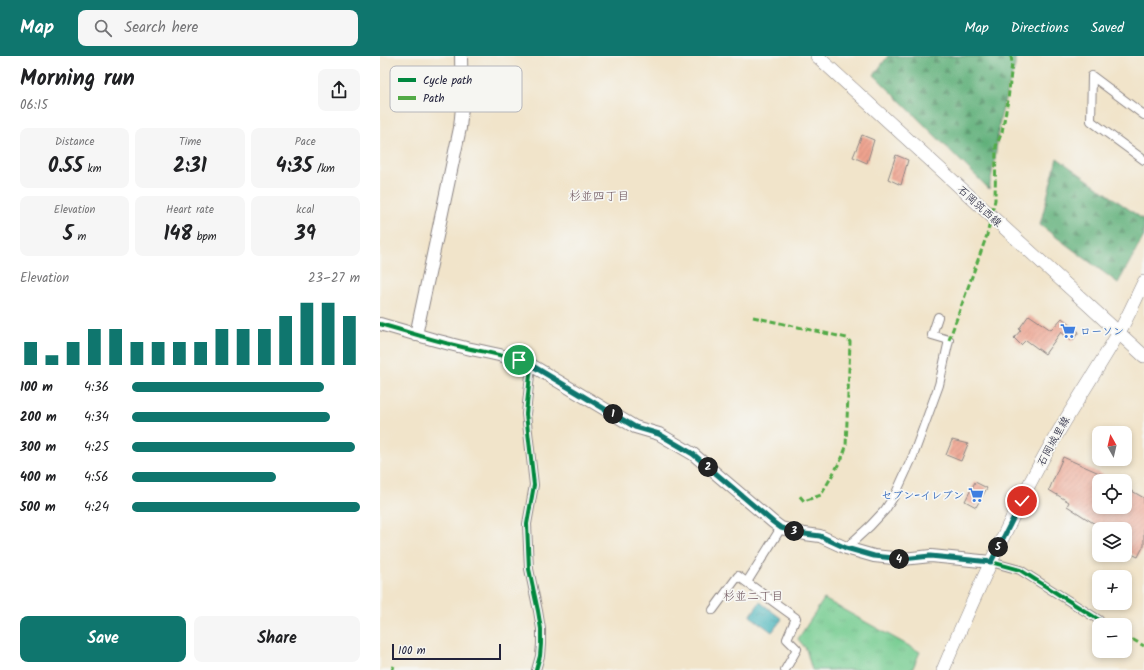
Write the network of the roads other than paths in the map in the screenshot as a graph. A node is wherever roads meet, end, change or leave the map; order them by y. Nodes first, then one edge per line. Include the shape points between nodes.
1 (461, 56) edge
2 (817, 56) edge
3 (461, 66) edge
4 (462, 112) edge
5 (1144, 115) edge
6 (1144, 160) edge
7 (1144, 282) edge
8 (938, 317) dead end
9 (380, 324) edge
10 (1119, 333) junction
11 (416, 335) junction
12 (1144, 356) edge
13 (531, 365) junction
14 (781, 528) junction
15 (846, 548) junction
16 (991, 562) junction
17 (747, 582) junction
18 (713, 610) dead end
19 (1096, 618) edge
20 (536, 670) edge
21 (785, 670) edge
22 (943, 670) edge

1 - 3 street
2 - 10 main road, 石岡筑西線
4 - 11 street
5 - 6 street via 1092,76 1091,121
7 - 10 main road, 石岡城里線
8 - 15 street via 932,335 949,340 939,385 913,456 885,510
9 - 11 street
10 - 12 main road, 石岡筑西線
10 - 16 main road, 石岡城里線 via 1066,418
11 - 13 street via 501,355
13 - 14 street via 635,427 659,434 693,454
13 - 20 street via 526,414 534,486 527,524 529,569 541,629 540,656
14 - 15 street via 820,536
14 - 17 street
15 - 16 street via 874,556 903,559 930,556
16 - 19 street via 1020,570
16 - 22 main road, 石岡城里線
17 - 18 street via 738,576
17 - 21 street via 796,618 787,639 797,649

